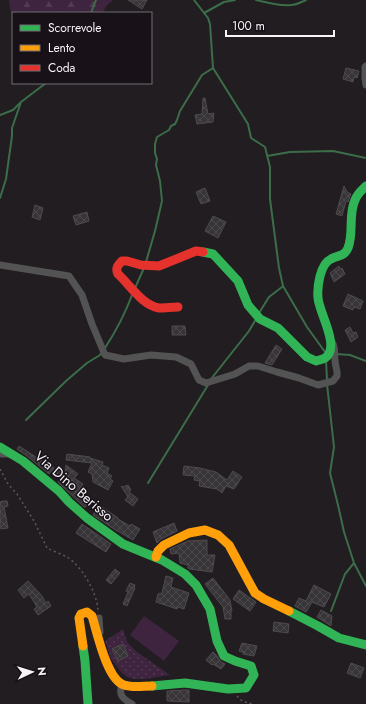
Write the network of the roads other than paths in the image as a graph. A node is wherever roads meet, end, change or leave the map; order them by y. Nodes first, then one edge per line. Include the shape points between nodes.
1 (366, 66) edge
2 (366, 85) edge
3 (366, 186) edge
4 (0, 265) edge
5 (178, 307) dead end
6 (330, 340) junction
7 (0, 447) edge
8 (0, 454) edge
9 (12, 454) junction
10 (156, 557) junction
11 (98, 618) road end
12 (366, 645) edge
13 (104, 658) junction
14 (122, 684) junction
15 (88, 704) edge
16 (132, 704) edge

1 - 2 street
3 - 6 street via 356,198 351,214 351,233 346,253 329,260 320,276 318,300
4 - 6 street via 69,276 82,295 105,355 124,359 152,355 176,357 191,364 199,380 206,383 235,374 249,366 258,366 318,385 333,381 338,371 334,346
5 - 6 street via 158,307 150,304 118,274 118,264 124,261 141,266 159,266 196,251 213,254 238,281 248,305 260,319 278,328 308,357 316,362 325,357 330,350
7 - 9 street, Via Dino Berisso
8 - 9 street
9 - 10 street, Via Dino Berisso via 59,491 87,518 123,544
10 - 12 street via 158,550 164,545 189,533 205,530 218,535 229,545 255,593 339,638
10 - 14 street, Via Dino Berisso via 184,574 196,585 210,609 217,641 224,656 250,666 254,675 246,688 228,689 185,683 132,687
11 - 13 street
13 - 14 street via 114,677
13 - 15 street via 92,616 83,613 79,618 86,661
14 - 16 street via 121,695

